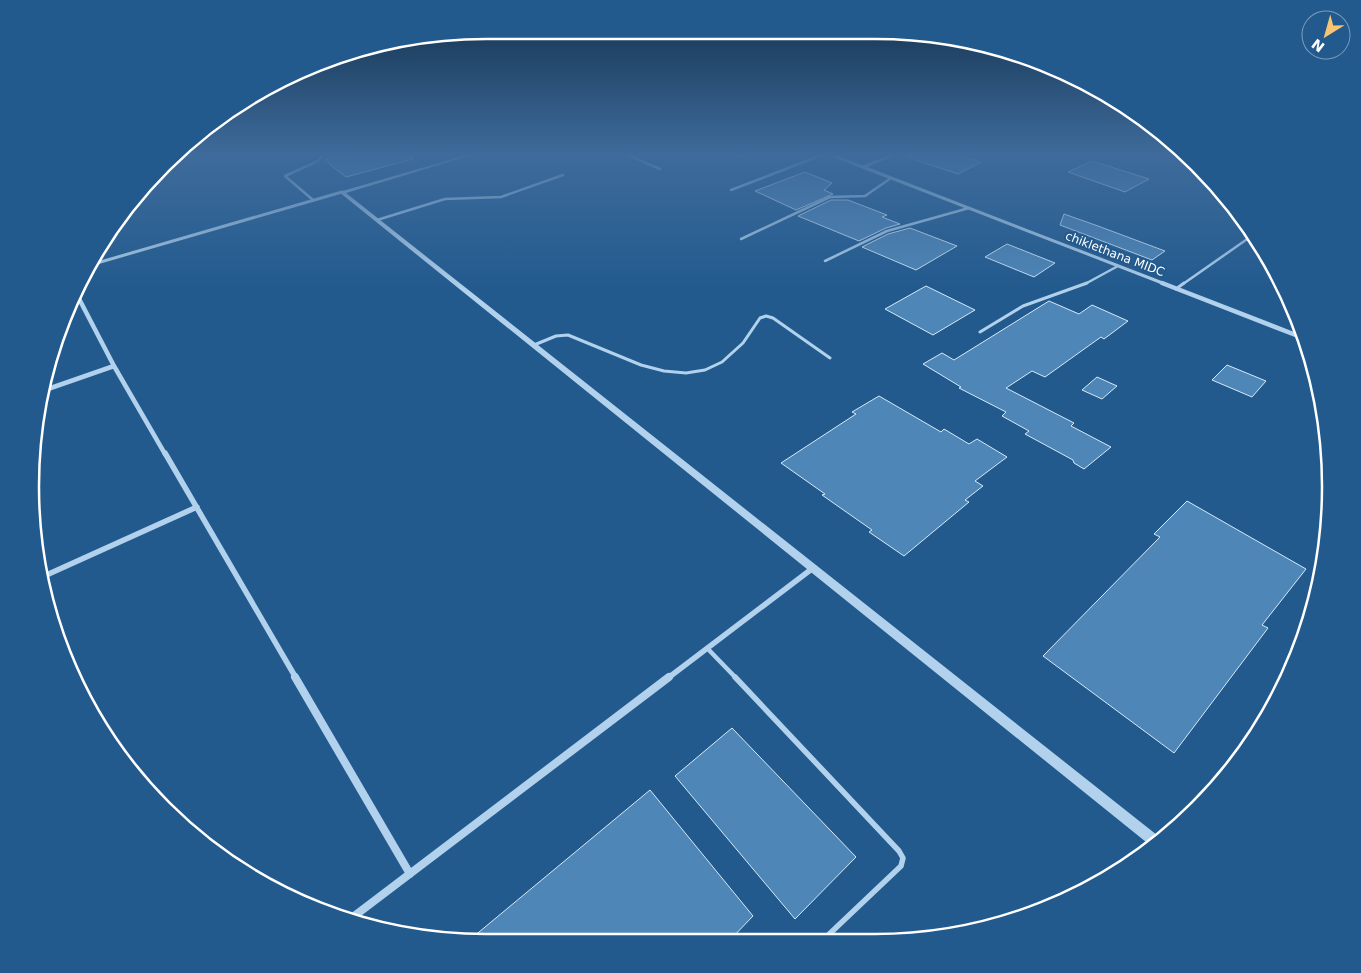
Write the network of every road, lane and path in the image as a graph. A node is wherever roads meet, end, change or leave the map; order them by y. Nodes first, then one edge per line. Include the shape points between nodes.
1 (312, 200) edge
2 (353, 200) edge
3 (441, 200) edge
4 (823, 200) edge
5 (949, 200) edge
6 (969, 208) junction
7 (378, 220) junction
8 (741, 239) dead end
9 (1248, 239) edge
10 (825, 261) dead end
11 (99, 262) edge
12 (1118, 266) junction
13 (1176, 289) junction
14 (80, 300) edge
15 (980, 332) dead end
16 (1295, 335) edge
17 (534, 346) junction
18 (830, 358) dead end
19 (114, 366) junction
20 (50, 388) edge
21 (197, 507) junction
22 (813, 568) junction
23 (47, 575) edge
24 (708, 648) junction
25 (1152, 838) edge
26 (410, 874) junction
27 (357, 915) edge
28 (829, 934) edge

1 - 11 street
2 - 7 street
3 - 7 lane
4 - 8 lane
5 - 6 street, chiklethana MIDC
6 - 10 lane via 887,231
6 - 12 street, chiklethana MIDC
7 - 17 street
9 - 13 lane
12 - 13 street, chiklethana MIDC
12 - 15 lane via 1084,285 1023,306
13 - 16 street, chiklethana MIDC
14 - 19 street
17 - 18 lane via 562,335 654,369 695,372 728,359 766,316
17 - 22 street
19 - 20 street
19 - 21 street
21 - 23 street
21 - 26 street
22 - 24 street
22 - 25 street
24 - 26 street
24 - 28 lane via 903,858 901,866
26 - 27 street

